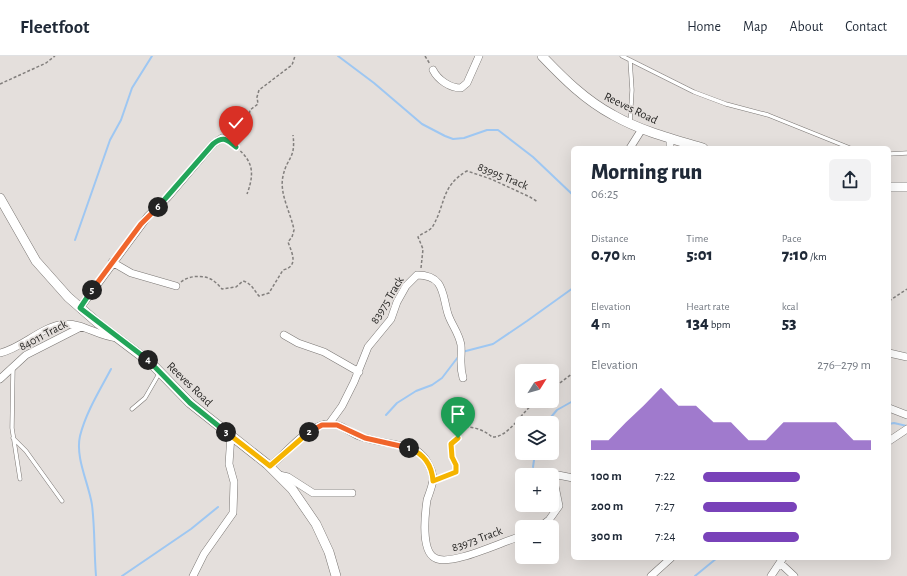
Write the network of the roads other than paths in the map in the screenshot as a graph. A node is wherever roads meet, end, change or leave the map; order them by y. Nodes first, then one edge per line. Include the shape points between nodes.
1 (479, 56) edge
2 (542, 56) edge
3 (622, 56) edge
4 (630, 60) junction
5 (433, 70) road end
6 (630, 124) junction
7 (642, 129) junction
8 (222, 138) road end
9 (670, 138) junction
10 (631, 146) edge
11 (670, 146) edge
12 (696, 146) edge
13 (845, 146) edge
14 (891, 154) edge
15 (907, 154) edge
16 (891, 187) edge
17 (907, 187) edge
18 (0, 198) edge
19 (112, 262) junction
20 (176, 286) road end
21 (80, 308) junction
22 (81, 327) junction
23 (284, 335) dead end
24 (118, 338) junction
25 (0, 353) edge
26 (891, 353) edge
27 (907, 357) edge
28 (13, 367) junction
29 (160, 371) junction
30 (359, 372) junction
31 (463, 378) dead end
32 (0, 379) edge
33 (132, 409) dead end
34 (891, 409) edge
35 (907, 415) edge
36 (329, 424) junction
37 (907, 429) edge
38 (231, 435) junction
39 (13, 438) junction
40 (891, 440) edge
41 (270, 466) junction
42 (279, 476) junction
43 (571, 478) edge
44 (20, 479) dead end
45 (352, 493) dead end
46 (62, 501) dead end
47 (549, 520) edge
48 (515, 538) edge
49 (669, 560) edge
50 (781, 561) edge
51 (192, 576) edge
52 (336, 576) edge
53 (651, 576) edge
54 (771, 576) edge
55 (794, 576) edge

1 - 5 street via 467,83 461,88 450,87
2 - 6 street, Reeves Road via 590,100
3 - 4 lane
4 - 6 lane
4 - 13 lane via 694,92 768,115
6 - 7 street, Reeves Road
7 - 9 street, Reeves Road
7 - 10 street
8 - 19 street via 213,144 168,197 148,216
9 - 11 street
9 - 12 street, Reeves Road
14 - 15 lane
16 - 17 street
18 - 21 street, Reeves Road via 36,261
19 - 20 street via 132,273
19 - 21 street
21 - 24 street, Reeves Road
22 - 24 street via 104,336
22 - 25 street via 64,324
22 - 28 street, 84011 Track via 32,352
23 - 30 street via 324,352
24 - 29 street, Reeves Road
26 - 27 street
28 - 32 street, 84011 Track
28 - 39 lane
29 - 33 lane via 145,398
29 - 38 street, Reeves Road via 190,403
30 - 31 street, 83975 Track via 369,344 392,319 407,283 417,276 432,278 444,292 448,313 460,343 460,367
30 - 36 street, 83975 Track via 342,406
34 - 35 street
36 - 41 street via 316,428 302,437
36 - 48 street, 83973 Track via 365,438 416,450 427,460 433,481 425,532 428,549 434,557 440,560 453,560
37 - 40 street
38 - 41 street, Reeves Road
38 - 51 street via 229,464 234,482 233,513
39 - 44 lane
39 - 46 lane via 26,450
41 - 42 street, Reeves Road
42 - 45 street via 288,477 312,493
42 - 52 street, Reeves Road via 304,504 316,524 329,552
43 - 47 street via 554,476 559,506
49 - 53 street
50 - 54 street
50 - 55 street

